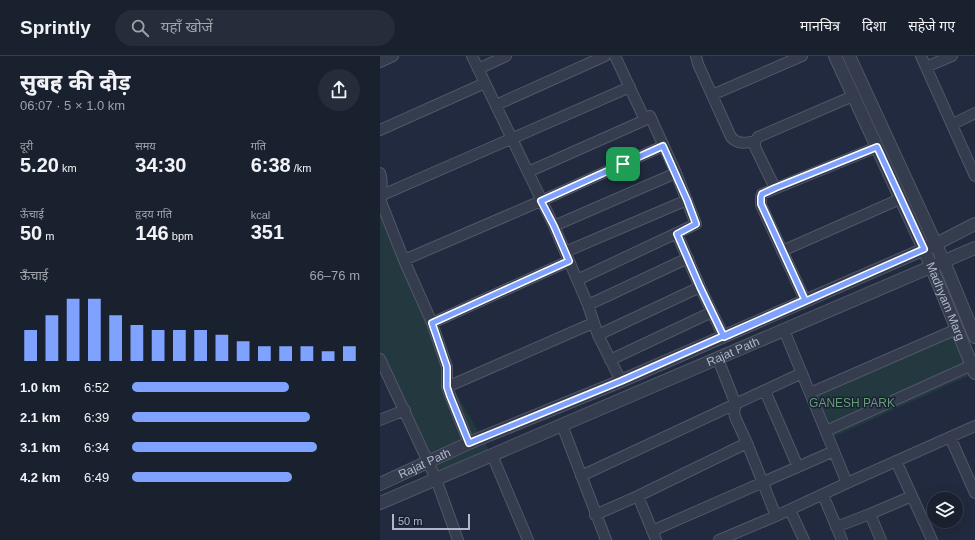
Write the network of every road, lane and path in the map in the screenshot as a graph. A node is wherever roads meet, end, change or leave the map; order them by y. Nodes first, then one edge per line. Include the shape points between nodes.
1 (393, 56) edge
2 (472, 56) edge
3 (506, 56) edge
4 (605, 56) edge
5 (614, 56) edge
6 (696, 56) edge
7 (802, 56) edge
8 (835, 56) edge
9 (849, 56) edge
10 (921, 56) edge
11 (952, 56) edge
12 (380, 62) edge
13 (926, 67) junction
14 (478, 69) junction
15 (485, 83) junction
16 (630, 87) junction
17 (712, 95) junction
18 (853, 96) junction
19 (496, 106) junction
20 (975, 113) edge
21 (645, 120) junction
22 (952, 124) junction
23 (380, 130) edge
24 (513, 139) junction
25 (755, 141) junction
26 (663, 146) junction
27 (877, 147) junction
28 (528, 172) junction
29 (380, 173) edge
30 (676, 173) junction
31 (975, 176) edge
32 (775, 188) junction
33 (380, 196) edge
34 (687, 200) junction
35 (900, 200) junction
36 (541, 201) junction
37 (975, 224) edge
38 (554, 226) junction
39 (677, 234) junction
40 (936, 244) junction
41 (975, 248) edge
42 (924, 249) junction
43 (782, 251) junction
44 (567, 257) junction
45 (688, 258) junction
46 (404, 260) junction
47 (944, 262) junction
48 (931, 267) junction
49 (577, 280) junction
50 (700, 287) junction
51 (805, 300) junction
52 (588, 306) junction
53 (712, 312) junction
54 (432, 323) junction
55 (593, 323) junction
56 (784, 330) junction
57 (957, 330) junction
58 (598, 335) junction
59 (975, 336) edge
60 (724, 337) junction
61 (380, 359) edge
62 (718, 359) junction
63 (610, 360) junction
64 (973, 369) edge
65 (802, 373) junction
66 (621, 381) junction
67 (447, 387) junction
68 (765, 391) junction
69 (810, 393) junction
70 (736, 405) junction
71 (405, 410) junction
72 (380, 420) edge
73 (562, 425) junction
74 (975, 426) edge
75 (826, 431) junction
76 (950, 437) junction
77 (469, 443) junction
78 (747, 443) junction
79 (834, 451) junction
80 (492, 455) junction
81 (896, 461) junction
82 (427, 462) junction
83 (798, 467) junction
84 (581, 476) junction
85 (436, 479) junction
86 (762, 482) junction
87 (847, 482) junction
88 (380, 484) edge
89 (975, 493) edge
90 (823, 494) junction
91 (638, 496) junction
92 (912, 496) junction
93 (380, 503) edge
94 (790, 510) junction
95 (595, 514) junction
96 (870, 514) junction
97 (776, 516) junction
98 (836, 527) junction
99 (654, 536) edge
100 (725, 539) edge
101 (458, 540) edge
102 (528, 540) edge
103 (606, 540) edge
104 (804, 540) edge
105 (842, 540) edge
106 (881, 540) edge
107 (932, 540) edge

1 - 12 street
2 - 14 street
3 - 14 street
4 - 19 street
5 - 16 street
6 - 17 street
7 - 17 street
8 - 18 street, Madhyam Marg
9 - 40 street, Madhyam Marg
10 - 13 street
11 - 13 street
13 - 22 street
14 - 15 street
15 - 19 street
15 - 23 street
16 - 21 street
16 - 24 street
17 - 25 street via 735,142
18 - 25 street via 758,137
18 - 27 street, Madhyam Marg
19 - 24 street
20 - 22 street
21 - 26 street via 650,116
21 - 28 street
22 - 31 street
24 - 28 street
24 - 33 street
25 - 32 street via 755,147
26 - 30 street
26 - 36 street
27 - 32 street
27 - 35 street, Madhyam Marg
28 - 36 street
29 - 33 street via 383,184
30 - 34 street
30 - 38 street
32 - 43 street via 762,194 761,204
33 - 46 street
34 - 39 street via 696,224
34 - 44 street
35 - 42 street, Madhyam Marg
35 - 43 street
36 - 38 street
36 - 46 street
37 - 40 street, Rajat Path
38 - 44 street
39 - 45 street
39 - 49 street
40 - 42 street, Rajat Path
40 - 47 street, Madhyam Marg
41 - 47 street, Rajat Path
42 - 48 street, Madhyam Marg
42 - 51 street, Rajat Path
43 - 51 street
44 - 49 street
44 - 54 street
45 - 50 street
45 - 52 street
46 - 54 street
47 - 48 street, Rajat Path
47 - 59 street, Madhyam Marg
48 - 56 street, Rajat Path
48 - 57 street, Madhyam Marg
49 - 52 street
50 - 53 street
50 - 58 street
51 - 60 street, Rajat Path
52 - 55 street
53 - 60 street
53 - 63 street
54 - 67 street via 447,367
55 - 58 street
55 - 67 street
56 - 62 street, Rajat Path
56 - 65 street
57 - 64 street, Madhyam Marg
57 - 69 street
58 - 63 street
60 - 66 street, Rajat Path
61 - 71 street
62 - 70 street
62 - 73 street, Rajat Path
63 - 66 street
64 - 75 street
65 - 68 street
65 - 69 street
66 - 77 street, Rajat Path
67 - 77 street
68 - 70 street
68 - 83 street
69 - 75 street
70 - 78 street via 735,417
70 - 84 street
71 - 72 street
71 - 82 street
73 - 80 street, Rajat Path
73 - 84 street
74 - 76 street
75 - 79 street
76 - 81 street
76 - 89 street
77 - 82 street, Rajat Path
78 - 86 street
78 - 91 street
79 - 83 street
79 - 87 street
80 - 85 street, Rajat Path
80 - 102 street
81 - 87 street
81 - 92 street
82 - 85 street
82 - 88 street, Rajat Path
83 - 86 street
84 - 95 street
85 - 93 street, Rajat Path
85 - 101 street
86 - 97 street
86 - 99 street
87 - 90 street
90 - 94 street
90 - 98 street
91 - 95 street
91 - 99 street
92 - 96 street
92 - 107 street
94 - 97 street
94 - 104 street
95 - 103 street
96 - 98 street
96 - 106 street
97 - 100 street
98 - 105 street

